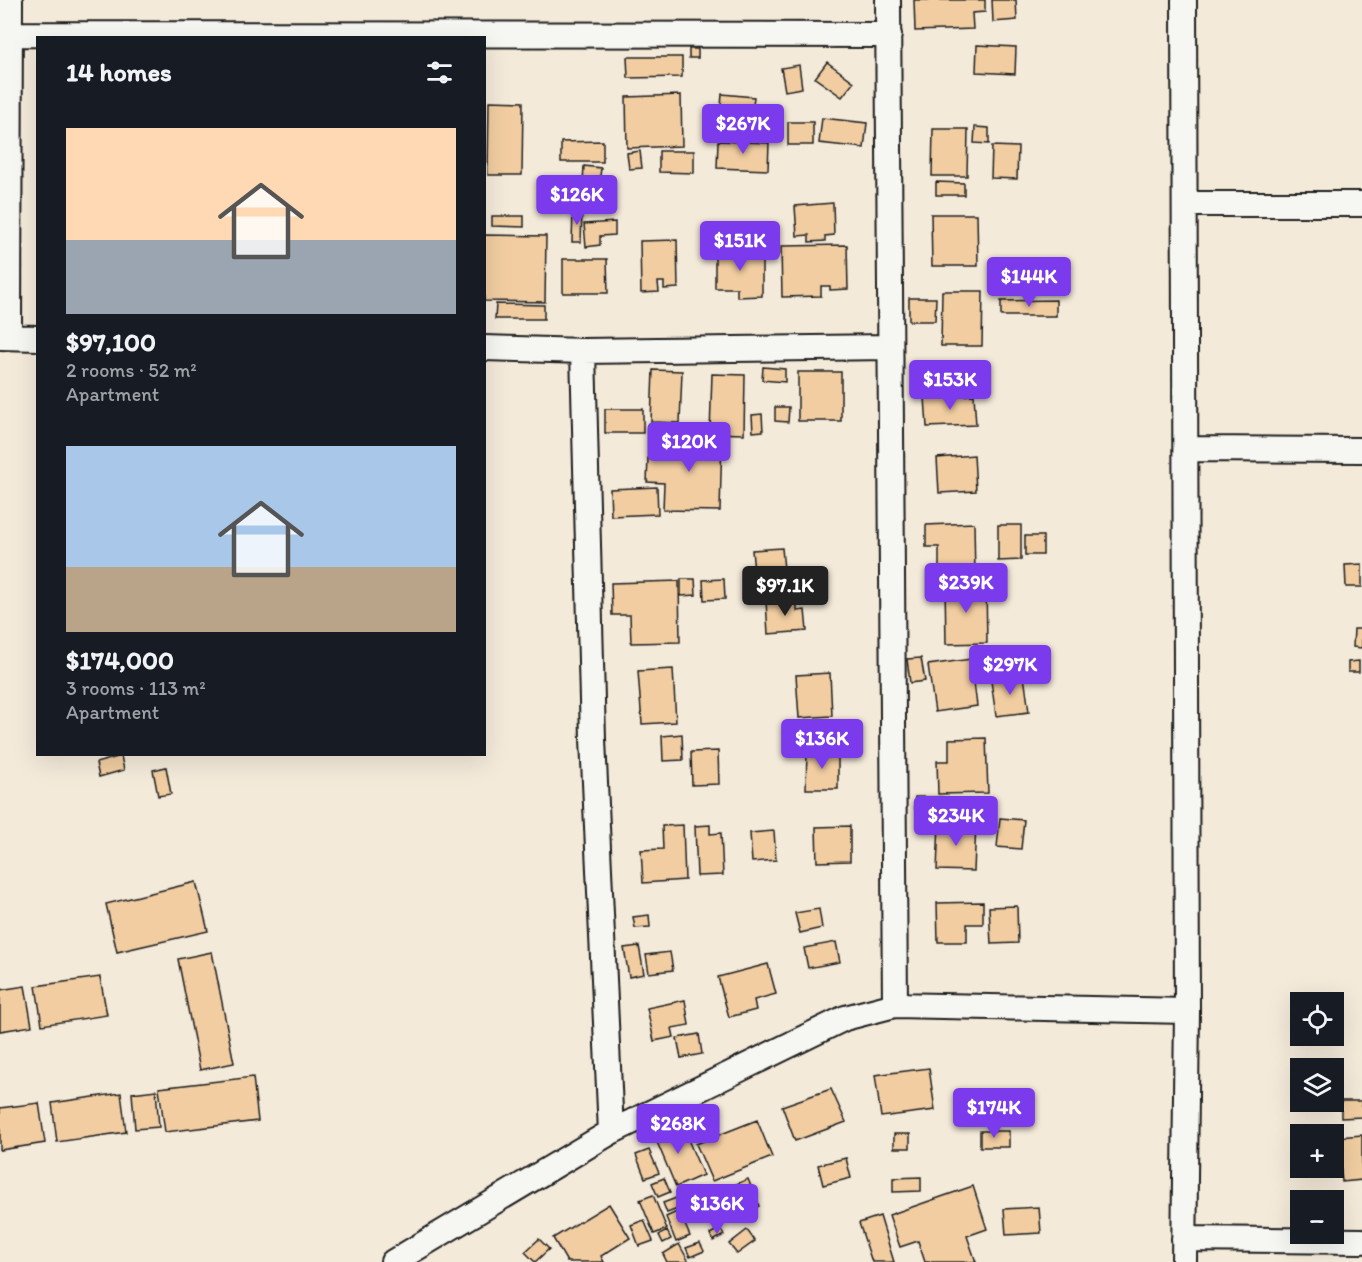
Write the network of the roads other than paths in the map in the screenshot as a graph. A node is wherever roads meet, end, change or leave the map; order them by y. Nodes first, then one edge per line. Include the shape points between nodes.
1 (10, 0) edge
2 (888, 0) edge
3 (1184, 0) edge
4 (11, 33) junction
5 (889, 35) junction
6 (1185, 204) junction
7 (1362, 204) edge
8 (4, 337) edge
9 (36, 338) edge
10 (889, 346) junction
11 (486, 348) edge
12 (583, 351) junction
13 (1186, 449) junction
14 (1362, 450) edge
15 (895, 1005) junction
16 (1187, 1011) junction
17 (611, 1132) junction
18 (1362, 1241) edge
19 (1184, 1250) edge
20 (397, 1261) edge

1 - 4 street
2 - 5 street
3 - 6 street
4 - 5 street
4 - 8 street
5 - 10 street
6 - 7 street
6 - 13 street
8 - 9 street
10 - 12 street
10 - 15 street
11 - 12 street
12 - 17 street via 592,739
13 - 14 street
13 - 16 street
15 - 16 street
15 - 17 street via 845,1018
16 - 19 street
17 - 20 street
18 - 19 street

